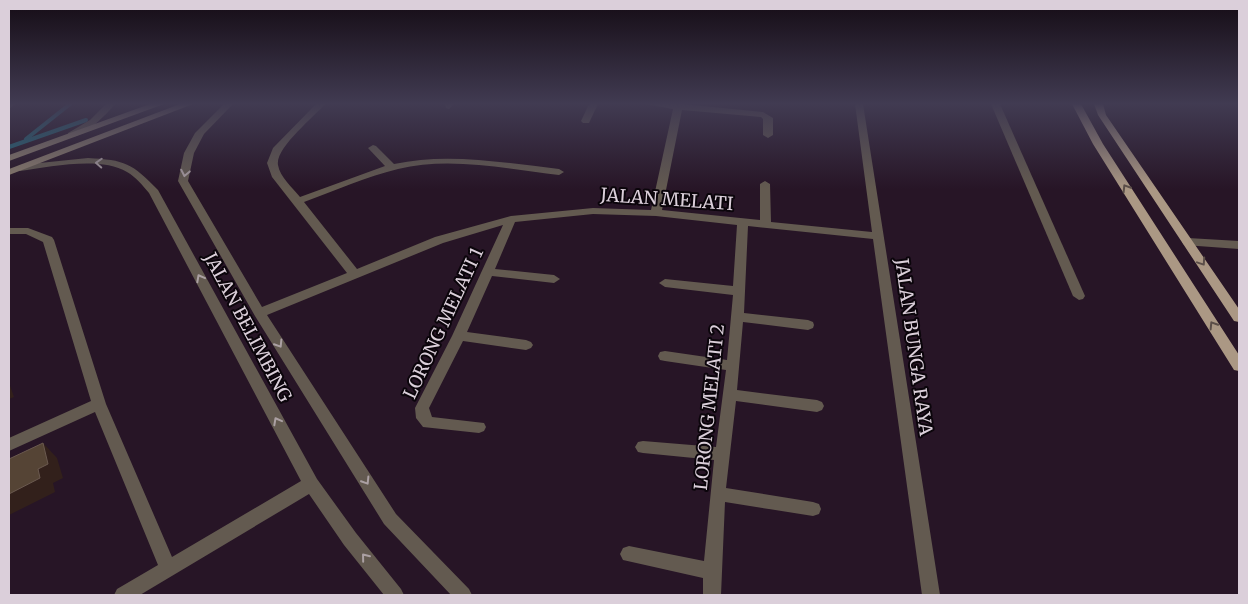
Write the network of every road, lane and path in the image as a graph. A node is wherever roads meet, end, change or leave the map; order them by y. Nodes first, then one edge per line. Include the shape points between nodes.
1 (76, 132) edge
2 (79, 132) edge
3 (114, 132) edge
4 (201, 132) edge
5 (294, 132) edge
6 (673, 132) edge
7 (863, 132) edge
8 (1007, 132) edge
9 (1092, 132) edge
10 (1113, 132) edge
11 (71, 135) junction
12 (373, 148) dead end
13 (9, 158) edge
14 (392, 168) junction
15 (14, 170) edge
16 (558, 172) dead end
17 (765, 184) dead end
18 (298, 200) junction
19 (656, 213) junction
20 (512, 219) junction
21 (743, 223) junction
22 (766, 225) junction
23 (9, 231) edge
24 (879, 236) junction
25 (1188, 242) junction
26 (1239, 245) edge
27 (488, 272) junction
28 (355, 274) junction
29 (554, 279) dead end
30 (666, 284) dead end
31 (738, 291) junction
32 (1079, 296) dead end
33 (259, 313) junction
34 (736, 317) junction
35 (1239, 318) edge
36 (808, 325) dead end
37 (460, 336) junction
38 (526, 345) dead end
39 (665, 356) dead end
40 (733, 366) junction
41 (1239, 366) edge
42 (730, 395) junction
43 (99, 404) junction
44 (817, 406) dead end
45 (479, 427) dead end
46 (9, 445) edge
47 (643, 447) dead end
48 (722, 454) junction
49 (310, 484) junction
50 (719, 494) junction
51 (813, 509) dead end
52 (629, 554) dead end
53 (168, 569) junction
54 (712, 571) junction
55 (124, 595) edge
56 (395, 595) edge
57 (463, 595) edge
58 (712, 595) edge
59 (931, 595) edge

1 - 11 street
2 - 11 main road
3 - 15 main road
4 -> 33 street, JALAN BELIMBING via 189,153 183,181
5 - 18 street via 276,150 272,163 276,174
6 - 19 street
7 - 24 street, JALAN BUNGA RAYA
8 - 32 street
41 -> 9 main road
10 - 25 main road
11 - 13 main road
12 - 14 street
14 - 16 street via 451,162
14 - 18 street
49 -> 15 street, JALAN BELIMBING via 154,192 140,176 130,168 108,163 79,162
17 - 22 street
18 - 28 street
19 - 20 street, JALAN MELATI via 593,211
19 - 21 street, JALAN MELATI
20 - 27 street, LORONG MELATI 1
20 - 28 street, JALAN MELATI via 439,240
21 - 22 street, JALAN MELATI
21 - 31 street, LORONG MELATI 2
22 - 24 street, JALAN MELATI
23 - 43 street via 28,231 48,240
24 - 59 street, JALAN BUNGA RAYA
25 - 26 street
25 -> 35 main road
27 - 29 street
27 - 37 street, LORONG MELATI 1
28 - 33 street, JALAN MELATI
30 - 31 street
31 - 34 street, LORONG MELATI 2
33 -> 57 street, JALAN BELIMBING via 390,519
34 - 36 street
34 - 40 street, LORONG MELATI 2
37 - 38 street
37 - 45 street, LORONG MELATI 1 via 422,408 423,418 428,423
39 - 40 street
40 - 42 street, LORONG MELATI 2
42 - 44 street
42 - 48 street, LORONG MELATI 2
43 - 46 street
43 - 53 street
47 - 48 street
48 - 50 street, LORONG MELATI 2
49 - 53 street
56 -> 49 street, JALAN BELIMBING
50 - 51 street
50 - 54 street, LORONG MELATI 2
52 - 54 street
53 - 55 street
54 - 58 street, LORONG MELATI 2

